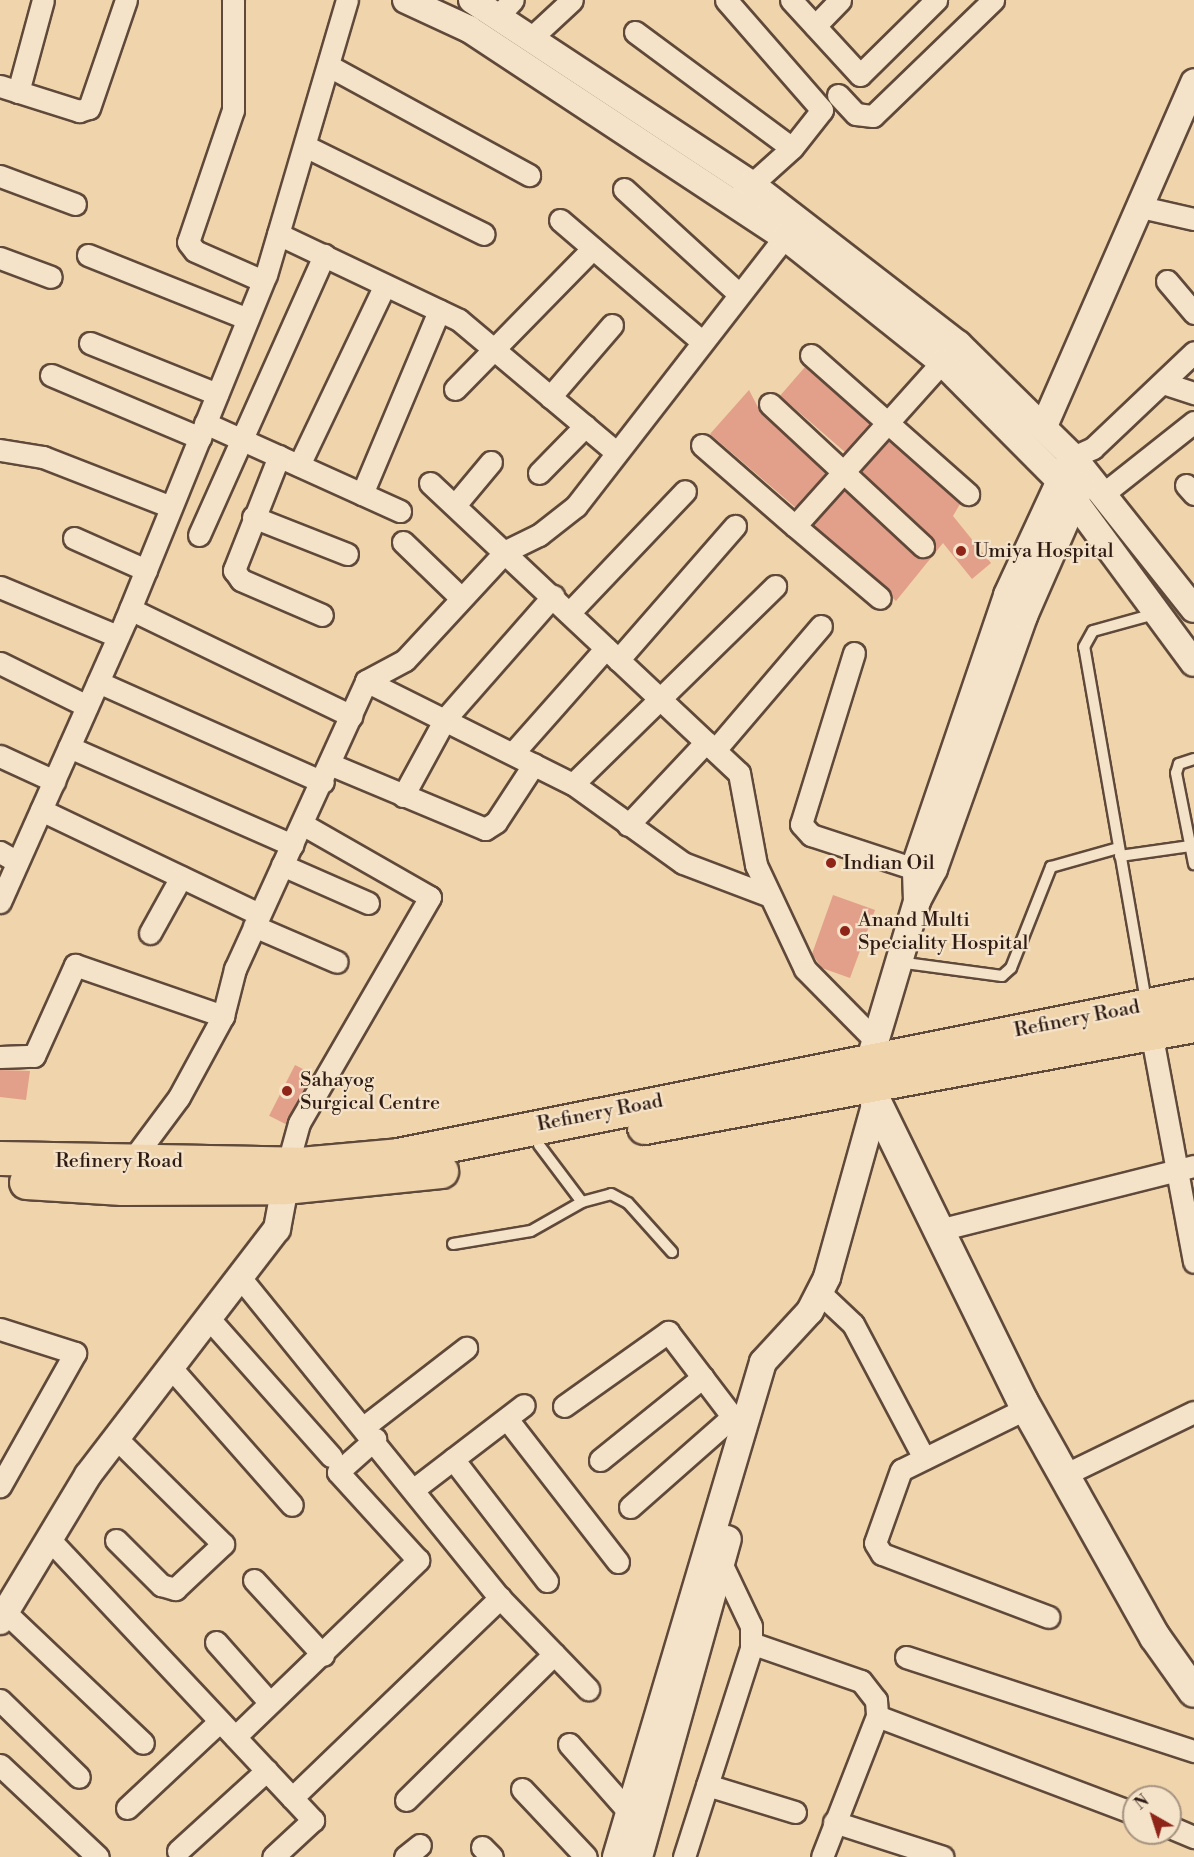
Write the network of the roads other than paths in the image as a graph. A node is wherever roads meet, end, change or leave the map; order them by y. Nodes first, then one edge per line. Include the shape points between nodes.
1 (43, 0) edge
2 (126, 0) edge
3 (233, 0) edge
4 (347, 0) edge
5 (406, 0) edge
6 (472, 0) edge
7 (572, 0) edge
8 (726, 0) edge
9 (791, 0) edge
10 (840, 0) edge
11 (936, 0) edge
12 (993, 0) edge
13 (505, 9) edge
14 (815, 26) junction
15 (635, 33) dead end
16 (530, 39) junction
17 (330, 66) junction
18 (860, 75) junction
19 (564, 76) junction
20 (1194, 82) edge
21 (9, 89) edge
22 (838, 95) junction
23 (822, 110) junction
24 (305, 146) junction
25 (792, 148) junction
26 (529, 175) dead end
27 (0, 176) edge
28 (751, 184) junction
29 (624, 189) dead end
30 (732, 203) junction
31 (75, 204) dead end
32 (1141, 207) junction
33 (1194, 219) edge
34 (560, 220) dead end
35 (278, 234) junction
36 (484, 234) dead end
37 (785, 237) junction
38 (593, 248) junction
39 (88, 255) dead end
40 (324, 255) junction
41 (0, 258) edge
42 (51, 277) dead end
43 (263, 281) junction
44 (1167, 281) dead end
45 (385, 285) junction
46 (739, 294) junction
47 (439, 311) junction
48 (1194, 314) edge
49 (248, 319) junction
50 (612, 325) dead end
51 (701, 341) junction
52 (90, 343) dead end
53 (493, 349) junction
54 (1194, 352) edge
55 (950, 353) junction
56 (811, 355) dead end
57 (51, 375) dead end
58 (1163, 383) junction
59 (455, 389) dead end
60 (1194, 393) edge
61 (217, 394) junction
62 (550, 397) junction
63 (770, 404) dead end
64 (1194, 422) edge
65 (889, 424) junction
66 (585, 426) junction
67 (1044, 426) junction
68 (202, 431) junction
69 (242, 440) junction
70 (702, 445) dead end
71 (0, 450) edge
72 (616, 452) junction
73 (279, 456) junction
74 (491, 462) dead end
75 (299, 465) junction
76 (1089, 468) junction
77 (539, 473) dead end
78 (843, 474) junction
79 (430, 483) dead end
80 (1066, 490) junction
81 (685, 491) dead end
82 (362, 494) junction
83 (968, 494) dead end
84 (455, 506) junction
85 (171, 507) junction
86 (400, 511) dead end
87 (253, 518) junction
88 (735, 526) dead end
89 (795, 526) junction
90 (199, 535) dead end
91 (74, 538) dead end
92 (403, 542) dead end
93 (923, 546) dead end
94 (506, 551) junction
95 (346, 554) dead end
96 (146, 570) junction
97 (775, 586) dead end
98 (0, 587) edge
99 (1190, 594) edge
100 (553, 596) junction
101 (460, 597) junction
102 (880, 598) dead end
103 (130, 609) junction
104 (569, 613) junction
105 (1158, 613) junction
106 (322, 615) dead end
107 (821, 626) dead end
108 (117, 636) junction
109 (854, 653) dead end
110 (612, 654) junction
111 (0, 663) edge
112 (1194, 663) edge
113 (366, 681) junction
114 (98, 682) junction
115 (660, 700) junction
116 (87, 706) junction
117 (351, 716) junction
118 (445, 719) junction
119 (710, 746) junction
120 (69, 747) junction
121 (513, 753) junction
122 (0, 756) edge
123 (1194, 759) edge
124 (534, 764) junction
125 (327, 773) junction
126 (54, 781) junction
127 (573, 784) junction
128 (404, 796) junction
129 (41, 810) junction
130 (302, 824) junction
131 (628, 825) junction
132 (292, 844) junction
133 (1190, 846) junction
134 (1119, 852) junction
135 (9, 857) edge
136 (1194, 864) edge
137 (282, 865) junction
138 (915, 869) junction
139 (181, 877) junction
140 (770, 896) junction
141 (917, 901) junction
142 (0, 902) edge
143 (368, 903) dead end
144 (256, 920) junction
145 (150, 933) dead end
146 (337, 962) dead end
147 (898, 962) junction
148 (1194, 996) edge
149 (223, 1016) junction
150 (1148, 1019) junction
151 (1194, 1025) edge
152 (0, 1057) edge
153 (873, 1071) junction
154 (539, 1145) junction
155 (0, 1158) edge
156 (1185, 1168) edge
157 (125, 1175) junction
158 (287, 1175) junction
159 (0, 1181) edge
160 (582, 1202) junction
161 (1189, 1208) edge
162 (939, 1230) junction
163 (453, 1244) dead end
164 (672, 1252) dead end
165 (1194, 1262) edge
166 (243, 1281) junction
167 (820, 1293) junction
168 (211, 1321) junction
169 (0, 1329) edge
170 (785, 1343) junction
171 (466, 1348) dead end
172 (172, 1370) junction
173 (703, 1377) junction
174 (524, 1405) dead end
175 (564, 1406) dead end
176 (1026, 1408) junction
177 (1194, 1413) edge
178 (507, 1419) junction
179 (737, 1423) junction
180 (370, 1432) junction
181 (117, 1439) junction
182 (331, 1456) dead end
183 (924, 1458) junction
184 (453, 1459) junction
185 (600, 1460) dead end
186 (1064, 1475) junction
187 (0, 1486) edge
188 (414, 1489) junction
189 (292, 1504) dead end
190 (630, 1507) dead end
191 (49, 1539) junction
192 (116, 1540) dead end
193 (618, 1562) dead end
194 (721, 1563) junction
195 (254, 1580) dead end
196 (548, 1581) dead end
197 (706, 1584) junction
198 (500, 1598) junction
199 (3, 1616) edge
200 (1049, 1617) dead end
201 (216, 1642) dead end
202 (751, 1642) junction
203 (554, 1654) junction
204 (323, 1655) junction
205 (906, 1657) dead end
206 (588, 1689) dead end
207 (1194, 1692) edge
208 (0, 1700) edge
209 (270, 1703) junction
210 (877, 1716) junction
211 (220, 1720) junction
212 (235, 1737) junction
213 (143, 1743) dead end
214 (568, 1744) dead end
215 (1194, 1751) edge
216 (0, 1765) edge
217 (267, 1770) junction
218 (78, 1777) dead end
219 (707, 1785) junction
220 (522, 1789) dead end
221 (292, 1798) junction
222 (406, 1800) dead end
223 (127, 1808) dead end
224 (1122, 1809) edge
225 (629, 1812) junction
226 (795, 1812) dead end
227 (834, 1822) junction
228 (178, 1851) dead end
229 (93, 1855) edge
230 (273, 1857) edge
231 (586, 1857) edge
232 (616, 1857) edge
233 (639, 1857) edge
234 (684, 1857) edge
235 (822, 1857) edge
236 (944, 1857) edge

1 - 21 street
2 - 21 street via 89,108 79,111
3 - 43 street via 233,110 188,242 195,250
4 - 17 street
5 - 19 street
6 - 13 street
7 - 16 street
8 - 23 street
9 - 14 street
10 - 14 street
11 - 18 street
12 - 22 street via 873,116 856,114
13 - 16 street
14 - 18 street
15 - 25 street
16 - 19 street
17 - 24 street
17 - 26 street
18 - 22 street
19 - 28 street
19 - 30 street
20 - 32 street
22 - 23 street
23 - 25 street
24 - 35 street
24 - 36 street
25 - 28 street
27 - 31 street
28 - 30 street
28 - 55 street
29 - 46 street
30 - 37 street
32 - 33 street
32 - 67 street
34 - 38 street
35 - 40 street
35 - 43 street
37 - 46 street
37 - 55 street
38 - 51 street
38 - 53 street
39 - 49 street
40 - 45 street
40 - 69 street
41 - 42 street
43 - 49 street
44 - 48 street
45 - 47 street
45 - 75 street
46 - 51 street
47 - 53 street
47 - 82 street
49 - 61 street
50 - 62 street
51 - 72 street
52 - 61 street
53 - 59 street
53 - 62 street
54 - 58 street
55 - 65 street
55 - 67 street
55 - 80 street
56 - 65 street
57 - 68 street
58 - 60 street
58 - 76 street
61 - 68 street
62 - 66 street
63 - 78 street
64 - 76 street
65 - 78 street
65 - 83 street
66 - 72 street
66 - 77 street
67 - 76 street
68 - 69 street
68 - 85 street
69 - 73 street
69 - 90 street
70 - 89 street
71 - 85 street via 43,457
72 - 94 street via 576,506 540,535
73 - 75 street
73 - 87 street
74 - 84 street
75 - 82 street
76 - 80 street
76 - 99 street
78 - 89 street
78 - 93 street
79 - 84 street
80 - 105 street
80 - 138 street via 1007,595
80 - 141 street via 934,869
81 - 104 street
82 - 86 street
84 - 94 street
85 - 96 street
87 - 95 street
87 - 106 street via 234,564 236,575
88 - 110 street
89 - 102 street
91 - 96 street
92 - 101 street
94 - 100 street
94 - 101 street
96 - 103 street
97 - 115 street
98 - 108 street
100 - 104 street
100 - 118 street
101 - 113 street via 405,660
103 - 108 street
103 - 117 street
104 - 110 street
105 - 112 street
105 - 134 lane via 1092,631 1085,641
107 - 119 street
108 - 114 street
109 - 138 street via 801,824 811,835
110 - 115 street
110 - 121 street
111 - 116 street
113 - 117 street
113 - 118 street
114 - 116 street
114 - 125 street
115 - 119 street
115 - 127 street
116 - 120 street
117 - 125 street
118 - 121 street
118 - 128 street
119 - 131 street
119 - 140 street via 739,772 756,866
120 - 126 street
120 - 132 street
121 - 124 street
122 - 126 street
123 - 133 lane via 1179,764 1176,773
124 - 127 street
124 - 128 street via 496,822 485,829
125 - 128 street
125 - 130 street
126 - 129 street
127 - 131 street
129 - 135 street
129 - 139 street
130 - 132 street
130 - 158 street via 430,897 299,1123
131 - 140 street via 682,863
132 - 137 street
133 - 134 lane
133 - 136 lane
134 - 147 lane via 1051,867 1011,968 1002,976
134 - 150 lane
135 - 142 street
137 - 143 street
137 - 144 street
138 - 141 street
139 - 144 street
139 - 145 street
140 - 153 street via 805,969
141 - 147 street
144 - 146 street
144 - 149 street
147 - 153 street
148 - 150 main road, Refinery Road
149 - 152 street via 75,965 34,1056
149 - 157 street via 179,1097
150 - 151 main road, Refinery Road
150 - 153 main road, Refinery Road
150 - 156 street
153 - 154 main road, Refinery Road
153 - 158 main road, Refinery Road
153 - 162 main road
153 - 167 street
154 - 158 main road, Refinery Road via 414,1176
154 - 160 lane
155 - 157 main road, Refinery Road
156 - 161 street
156 - 162 street
157 - 158 main road, Refinery Road
157 - 159 main road, Refinery Road
158 - 166 street via 283,1218
160 - 163 lane via 531,1231
160 - 164 lane via 612,1194
161 - 165 street
162 - 176 main road
166 - 168 street
166 - 180 street
167 - 170 street
167 - 183 street via 853,1324
168 - 172 street
168 - 182 street
169 - 187 street via 75,1353
170 - 179 street via 763,1362
170 - 194 street
171 - 180 street
172 - 181 street
172 - 189 street
173 - 175 street via 673,1335 663,1332
173 - 179 street
173 - 185 street
174 - 178 street
176 - 183 street
176 - 186 main road
177 - 186 street
178 - 184 street
178 - 193 street
179 - 190 street
179 - 197 street
180 - 188 street
180 - 204 street via 338,1472 418,1560
181 - 191 street
181 - 192 street via 223,1544 175,1589 161,1585
183 - 200 street via 897,1476 875,1543 878,1550
184 - 188 street
184 - 196 street
186 - 207 main road via 1155,1637
188 - 198 street
191 - 199 street
191 - 211 street
194 - 197 street
194 - 202 street via 751,1626
195 - 204 street
197 - 225 street
197 - 233 street
198 - 203 street
198 - 221 street
199 - 213 street
201 - 209 street
202 - 210 street via 861,1680 876,1700
202 - 219 street
203 - 206 street
203 - 222 street
204 - 209 street
205 - 215 street
208 - 218 street
209 - 212 street
210 - 224 street
210 - 227 street
211 - 212 street
211 - 223 street
212 - 217 street
214 - 225 street
216 - 229 street
217 - 221 street
217 - 228 street
219 - 226 street
219 - 234 street
220 - 231 street
221 - 230 street via 313,1820
225 - 232 street
227 - 235 street
227 - 236 street

